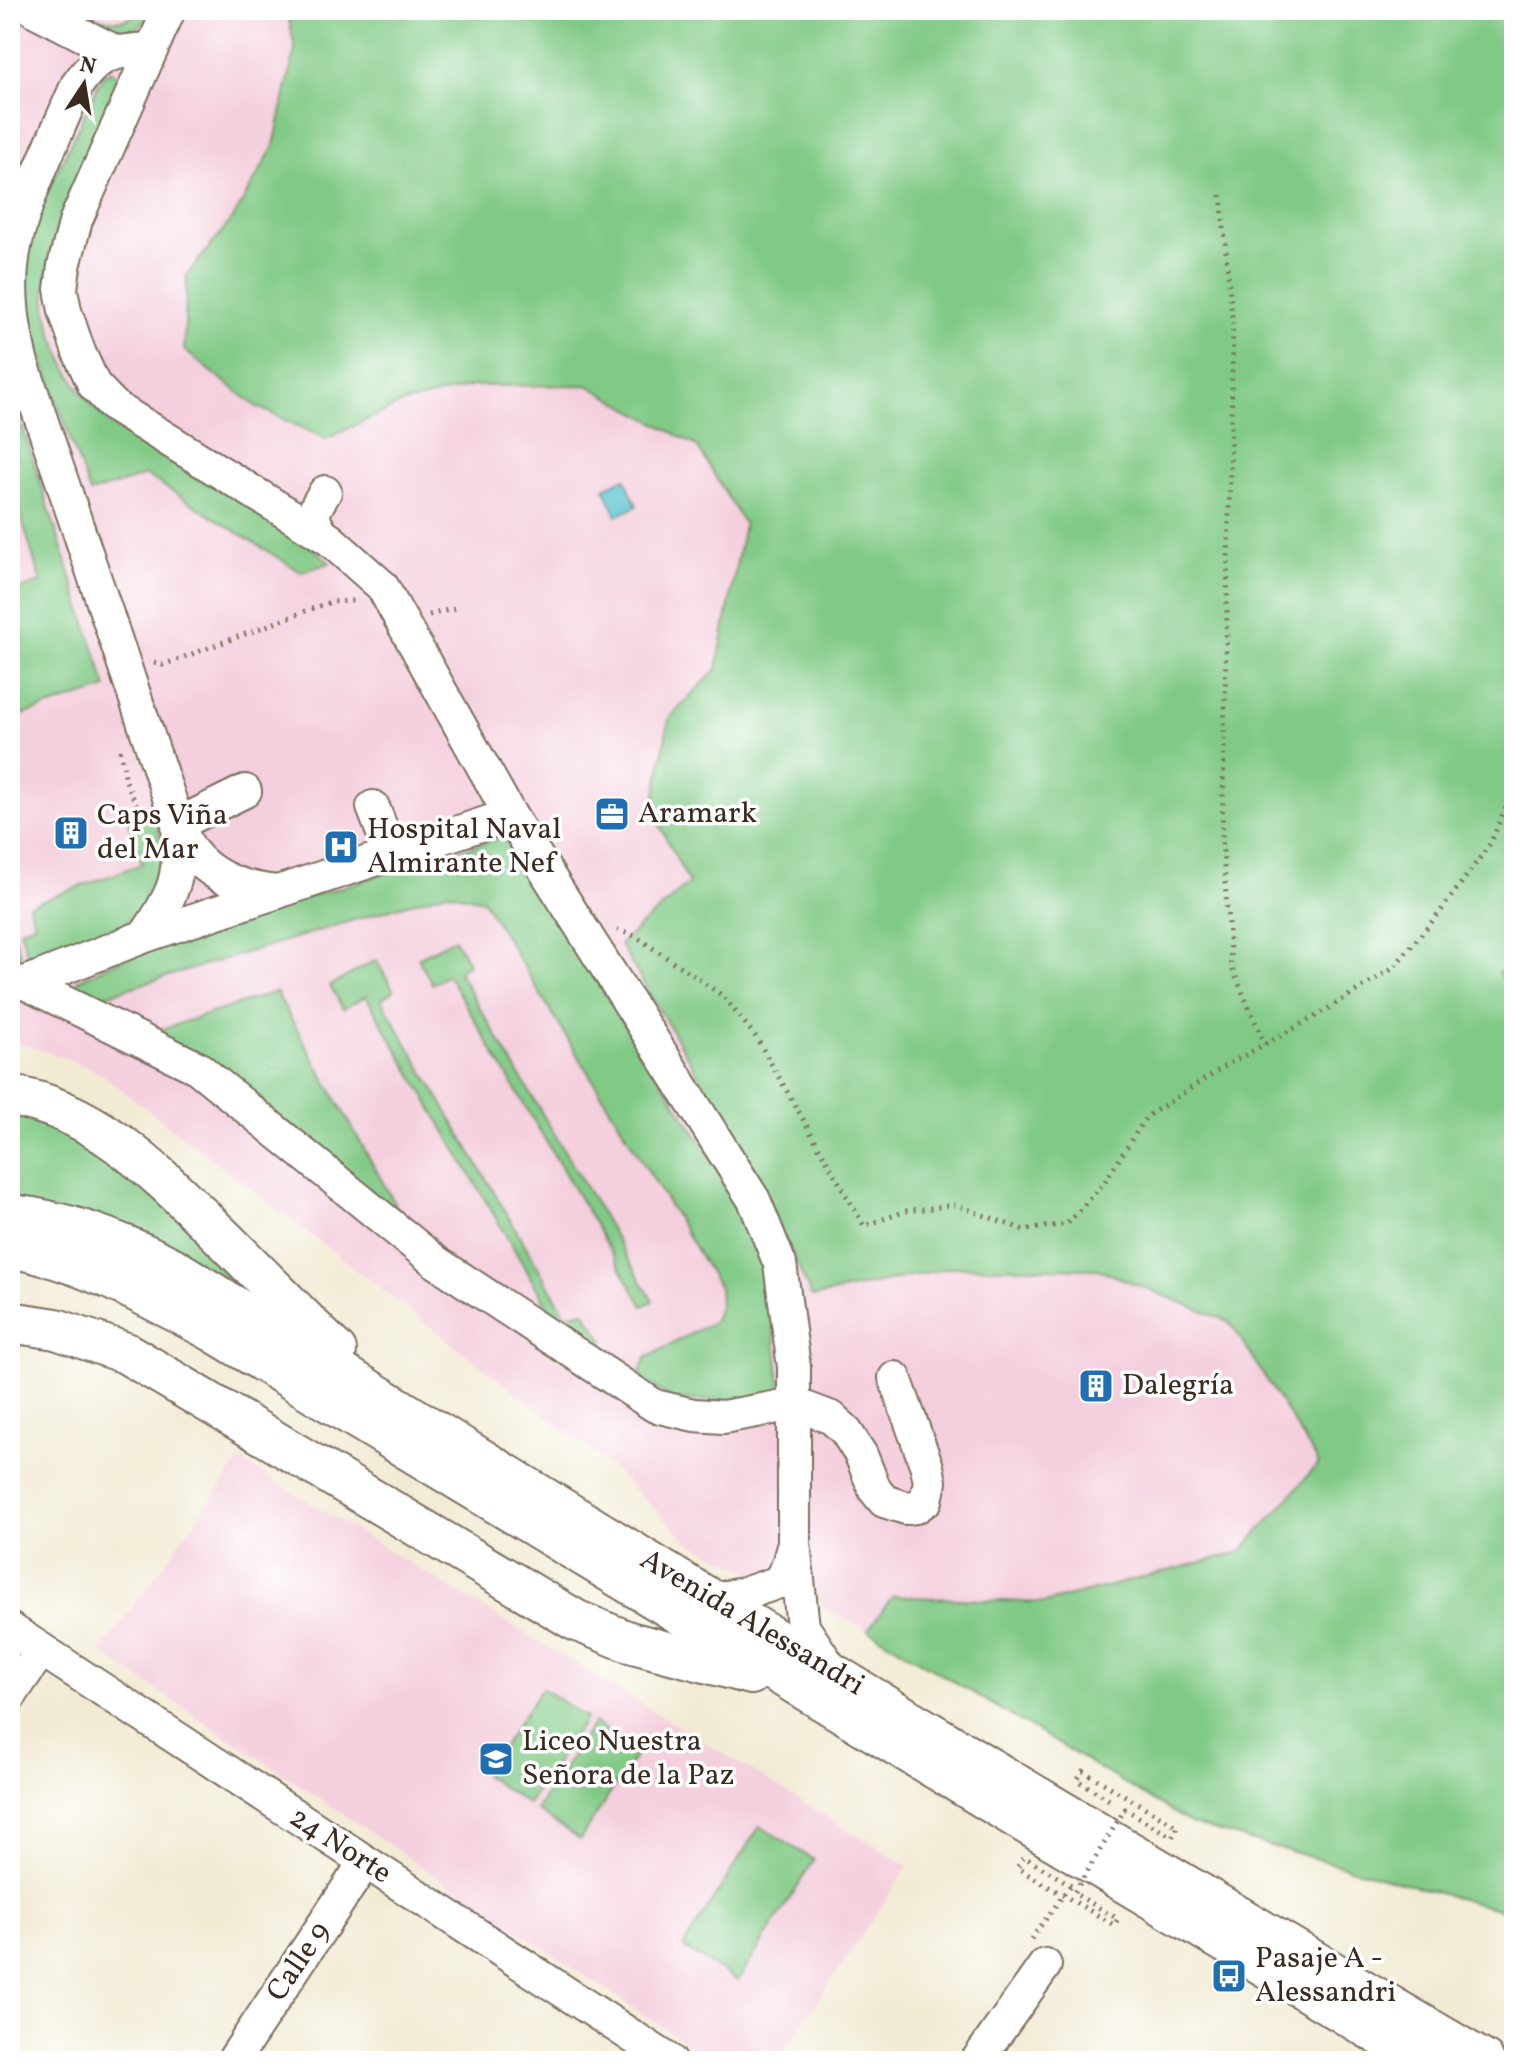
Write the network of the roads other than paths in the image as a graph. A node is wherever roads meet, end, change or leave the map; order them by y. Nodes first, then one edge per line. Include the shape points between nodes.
1 (34, 10) edge
2 (169, 10) edge
3 (149, 49) junction
4 (114, 51) junction
5 (325, 492) dead end
6 (322, 534) junction
7 (245, 791) dead end
8 (373, 807) dead end
9 (510, 815) junction
10 (165, 816) junction
11 (391, 854) junction
12 (281, 893) junction
13 (145, 936) junction
14 (18, 983) edge
15 (10, 1096) edge
16 (10, 1215) edge
17 (10, 1247) edge
18 (10, 1322) edge
19 (895, 1378) dead end
20 (383, 1399) junction
21 (795, 1404) junction
22 (794, 1543) junction
23 (712, 1599) junction
24 (10, 1629) edge
25 (41, 1650) junction
26 (821, 1682) junction
27 (10, 1696) edge
28 (365, 1862) junction
29 (1045, 1965) dead end
30 (982, 2059) edge
31 (233, 2061) edge
32 (670, 2061) edge
33 (1424, 2061) edge
34 (1484, 2061) edge

1 - 4 street
2 - 3 street
3 - 4 street
3 - 6 street via 69,241 61,289 79,352 94,385 115,407
4 - 10 street via 91,64 77,85 31,196 12,267 12,319
5 - 6 street via 314,522
6 - 9 street via 382,586
7 - 10 street
8 - 11 street
9 - 11 street
9 - 21 street via 754,1200 780,1264
10 - 12 street via 206,865 242,887
10 - 13 street via 179,868 174,887
11 - 12 street
12 - 13 street
13 - 14 street
14 - 21 street via 198,1068 436,1262 655,1406 723,1417
15 - 20 main road via 44,1104 99,1130 160,1178
16 - 20 main road, Avenida Alessandri via 55,1222 134,1248
17 - 26 main road, Avenida Alessandri via 68,1260 118,1280
18 - 26 main road via 56,1329 126,1353 575,1620 629,1642
19 - 21 street via 930,1482 926,1500 916,1507 884,1501 845,1430 832,1418
20 - 23 main road, Avenida Alessandri
21 - 22 street
22 - 23 street via 779,1582
22 - 26 street via 803,1627
23 - 26 main road, Avenida Alessandri
24 - 25 street, 24 Norte
25 - 27 street
25 - 28 street, 24 Norte
26 - 33 main road, Avenida Alessandri
26 - 34 main road, Avenida Alessandri via 1111,1842
28 - 31 street, Calle 9
28 - 32 street, 24 Norte
29 - 30 street

